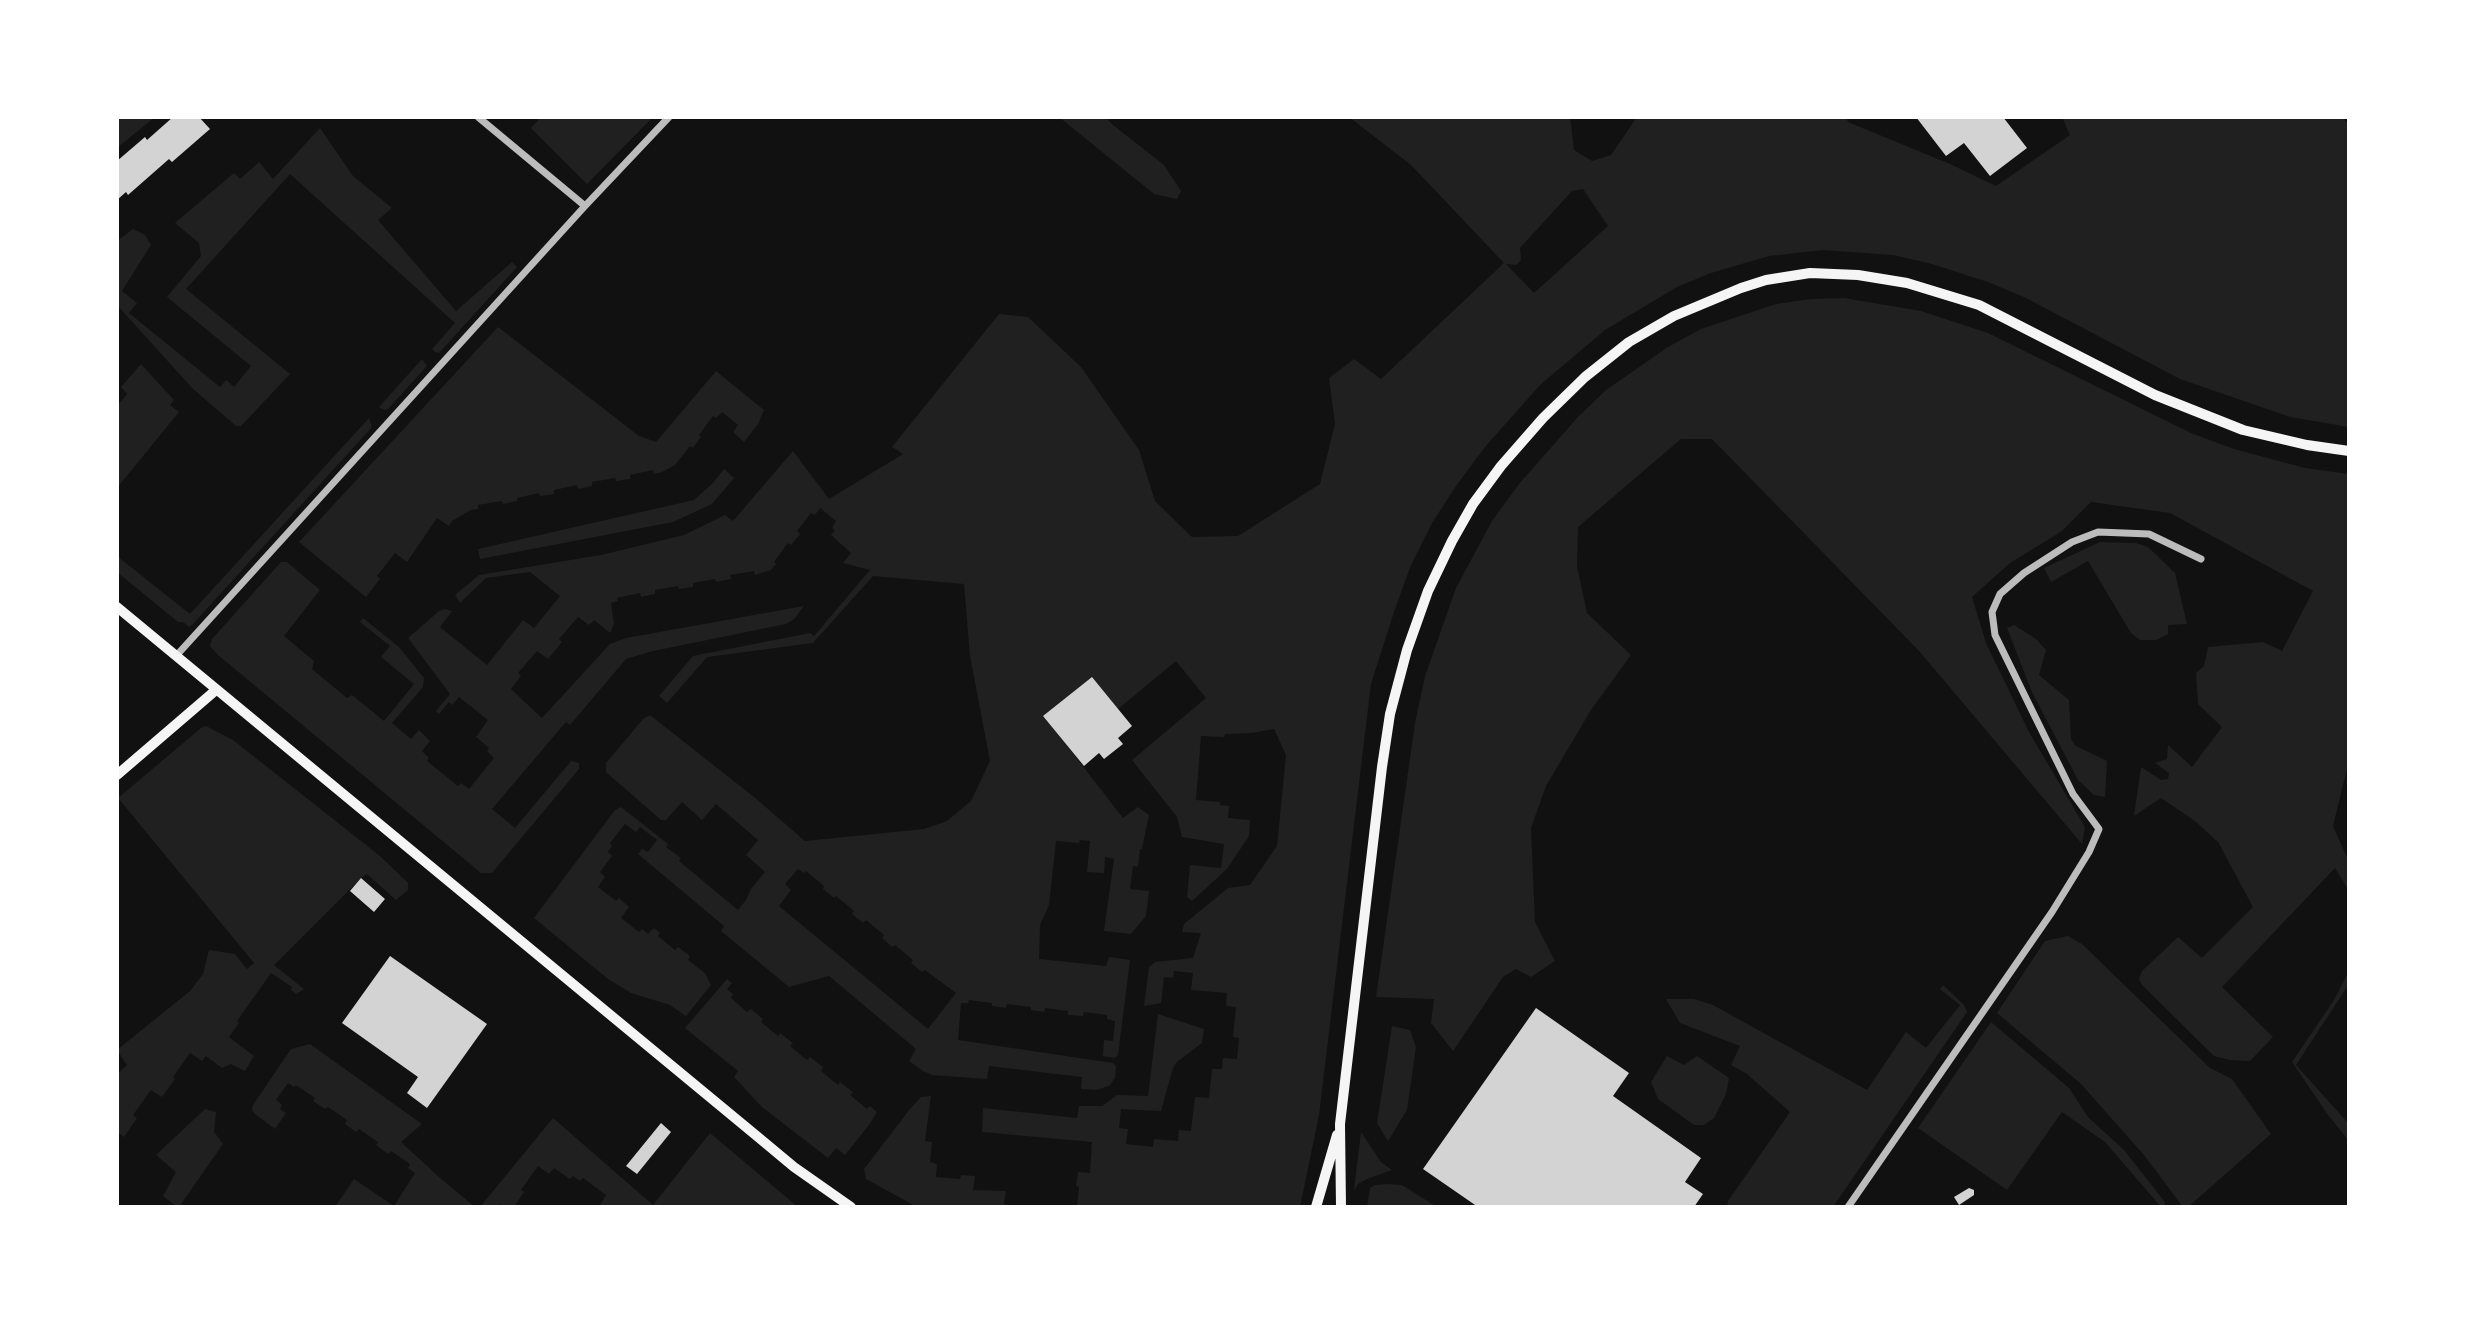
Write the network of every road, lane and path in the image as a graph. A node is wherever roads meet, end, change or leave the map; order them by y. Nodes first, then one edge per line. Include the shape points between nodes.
1 (478, 117) edge
2 (669, 117) edge
3 (585, 206) junction
4 (2349, 451) edge
5 (2201, 559) dead end
6 (117, 607) edge
7 (176, 656) junction
8 (216, 690) junction
9 (117, 775) edge
10 (1340, 1124) junction
11 (851, 1207) edge
12 (1316, 1207) edge
13 (1341, 1207) edge
14 (1848, 1207) edge

1 - 3 street
2 - 3 street
3 - 7 street
4 - 10 main road via 2243,430 2155,395 1979,305 1907,283 1858,275 1810,273 1754,284 1704,302 1629,342 1585,377 1501,466 1473,504 1428,591 1390,714
5 - 14 street via 2149,534 2098,532 2072,542 2000,594 1992,612 1995,635 2073,794 2099,829 2058,904
6 - 7 main road
7 - 8 main road
8 - 9 main road
8 - 11 main road via 758,1138
10 - 12 main road
10 - 13 main road

